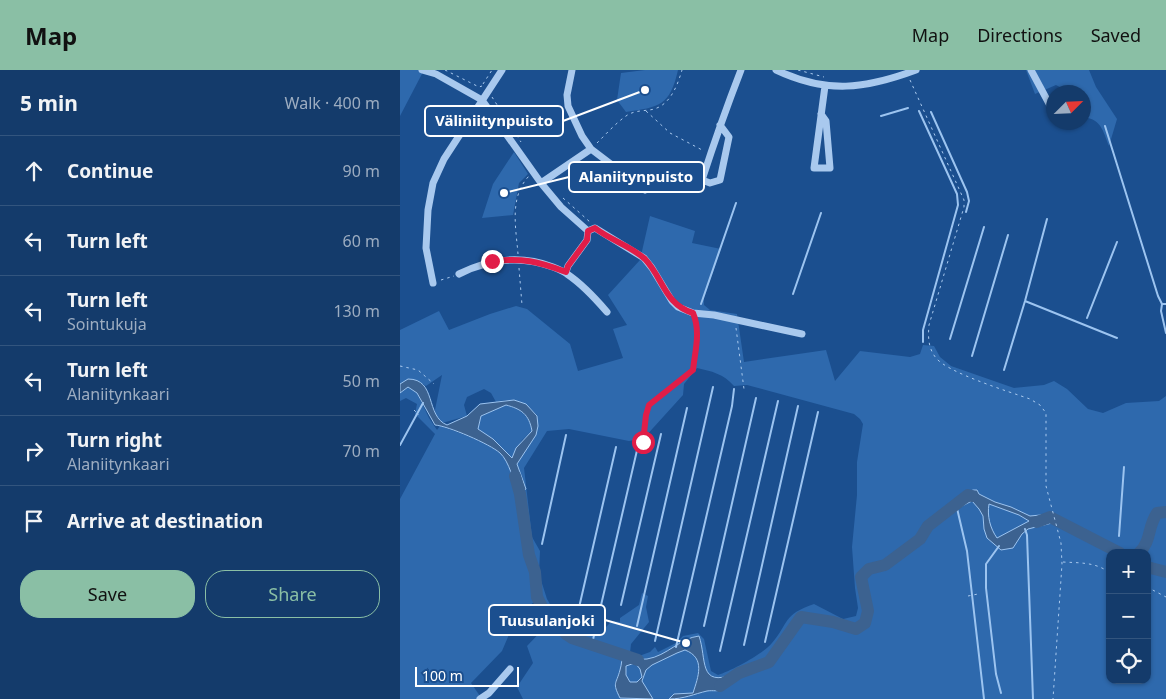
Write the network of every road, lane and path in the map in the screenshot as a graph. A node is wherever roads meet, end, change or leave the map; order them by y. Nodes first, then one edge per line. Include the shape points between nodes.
1 (422, 70) edge
2 (445, 70) edge
3 (492, 70) edge
4 (502, 70) edge
5 (572, 70) edge
6 (682, 70) edge
7 (741, 70) edge
8 (776, 70) edge
9 (798, 70) edge
10 (916, 70) edge
11 (1031, 70) edge
12 (907, 73) junction
13 (828, 78) dead end
14 (825, 86) junction
15 (489, 90) junction
16 (1046, 98) edge
17 (482, 100) junction
18 (645, 111) junction
19 (821, 114) junction
20 (720, 125) junction
21 (524, 146) dead end
22 (591, 149) junction
23 (710, 154) junction
24 (532, 172) junction
25 (541, 183) junction
26 (644, 190) dead end
27 (558, 193) dead end
28 (595, 228) junction
29 (588, 231) junction
30 (518, 259) junction
31 (566, 272) junction
32 (459, 274) joint
33 (433, 283) joint
34 (522, 305) dead end
35 (607, 312) dead end
36 (693, 313) junction
37 (735, 320) junction
38 (802, 334) dead end
39 (400, 366) edge
40 (434, 384) dead end
41 (744, 389) dead end
42 (414, 410) dead end
43 (419, 415) dead end
44 (643, 442) dead end
45 (1062, 562) junction
46 (1106, 570) edge
47 (1151, 589) edge
48 (978, 594) dead end
49 (968, 596) dead end
50 (1166, 597) edge
51 (510, 669) dead end
52 (480, 699) edge
53 (1054, 699) edge

1 - 17 street via 436,74
2 - 3 path via 479,88
4 - 15 street
5 - 22 street via 568,106
6 - 18 path via 670,99 654,110
7 - 20 street
8 - 14 street
9 - 13 path
10 - 12 street
11 - 16 street
12 - 14 street via 863,86
12 - 45 path via 964,200 929,325 931,350 937,360 949,369 1030,400 1046,413 1046,486 1061,543
14 - 19 street
15 - 17 street
15 - 21 path
17 - 24 street
17 - 33 street via 444,159 433,183 426,248
18 - 22 path via 626,115
18 - 23 path via 670,133
19 - 19 street via 814,168 830,168 826,121
20 - 23 street
20 - 23 street via 729,137 720,180 710,183 702,180
22 - 25 street
22 - 26 street
24 - 25 street
24 - 30 path via 520,188 516,201
25 - 29 street via 561,207
27 - 28 path
28 - 29 street
28 - 36 street via 644,258 672,301
29 - 31 street via 587,240
30 - 31 street
30 - 32 street via 492,261
30 - 34 path
31 - 35 street
32 - 33 path
36 - 37 street
36 - 44 path via 698,335 693,370 649,405
37 - 38 street
37 - 41 path
39 - 40 path via 418,370
42 - 43 path
45 - 46 path via 1093,564
45 - 53 path
47 - 50 path
48 - 49 path
51 - 52 street

